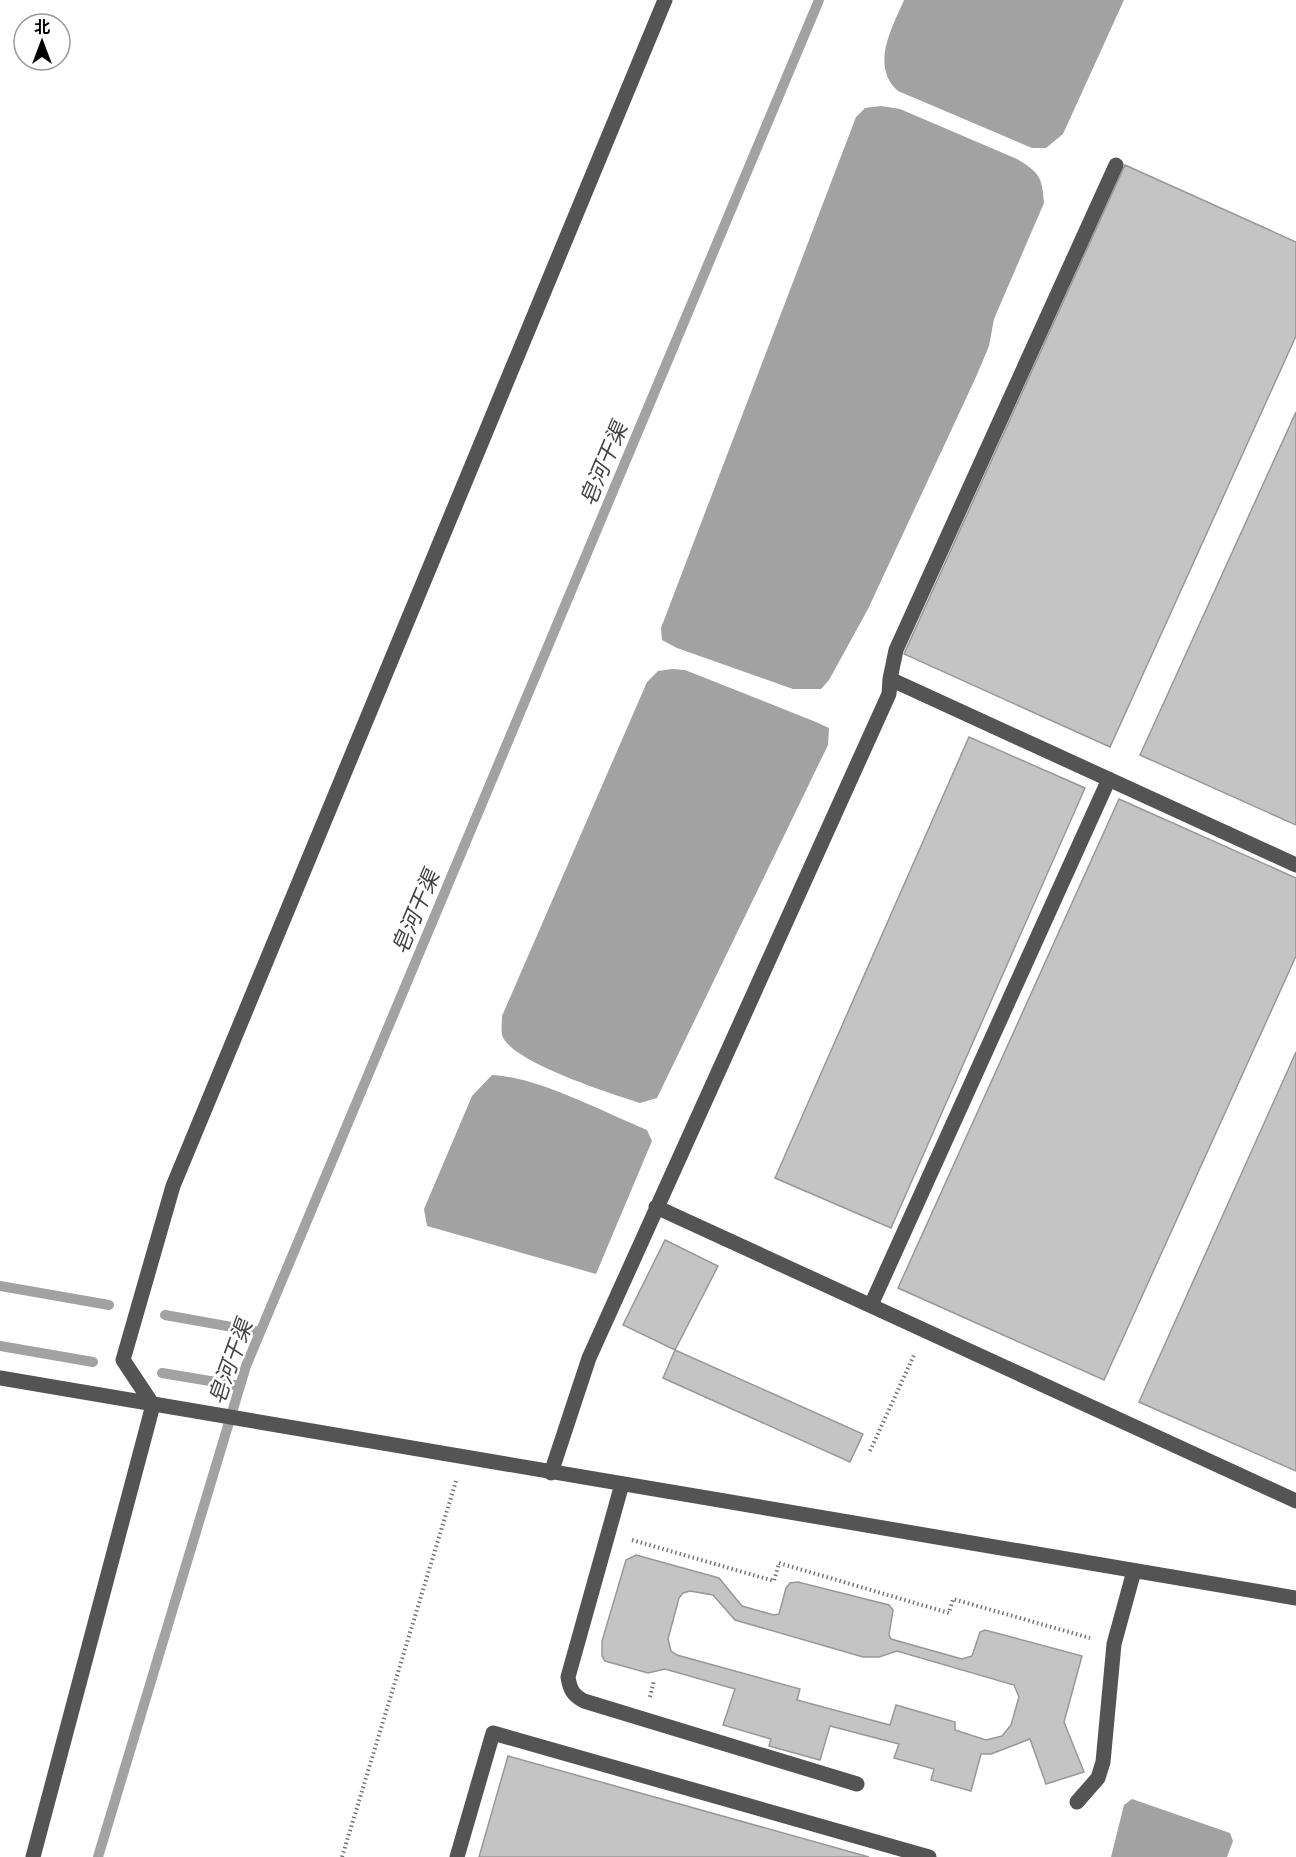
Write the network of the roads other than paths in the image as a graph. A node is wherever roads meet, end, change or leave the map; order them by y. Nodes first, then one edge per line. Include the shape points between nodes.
1 (665, 0) edge
2 (1116, 165) dead end
3 (891, 679) junction
4 (1109, 779) junction
5 (1296, 865) edge
6 (656, 1207) junction
7 (871, 1305) junction
8 (0, 1378) edge
9 (153, 1405) junction
10 (551, 1473) junction
11 (622, 1484) junction
12 (1296, 1501) edge
13 (1134, 1571) junction
14 (1296, 1598) edge
15 (857, 1784) dead end
16 (1077, 1803) dead end
17 (33, 1857) edge
18 (457, 1857) edge
19 (929, 1857) edge

1 - 9 street via 173,1186 123,1360
2 - 3 street via 896,650
3 - 4 street
3 - 6 street via 889,694
4 - 5 street
4 - 7 street
6 - 7 street
6 - 10 street via 589,1358
7 - 12 street
8 - 9 street
9 - 10 street
9 - 17 street
10 - 11 street
11 - 13 street
11 - 15 street via 568,1677 574,1696
13 - 14 street
13 - 16 street via 1114,1644 1103,1762 1098,1778
18 - 19 street via 493,1733

